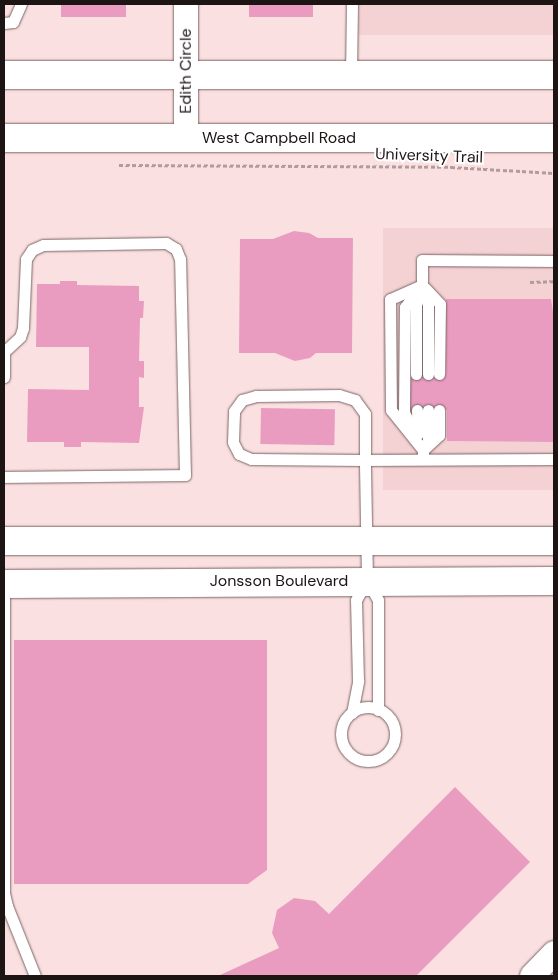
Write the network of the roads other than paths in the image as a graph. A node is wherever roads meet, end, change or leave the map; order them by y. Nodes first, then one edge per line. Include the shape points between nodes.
1 (21, 4) edge
2 (186, 4) edge
3 (352, 4) edge
4 (4, 23) edge
5 (4, 75) edge
6 (186, 75) junction
7 (351, 75) junction
8 (554, 76) edge
9 (4, 138) edge
10 (186, 138) junction
11 (554, 138) edge
12 (554, 261) edge
13 (422, 285) junction
14 (4, 351) edge
15 (4, 378) edge
16 (423, 455) junction
17 (554, 459) edge
18 (364, 460) junction
19 (4, 476) edge
20 (4, 541) edge
21 (554, 541) edge
22 (366, 542) junction
23 (367, 580) junction
24 (554, 581) edge
25 (4, 584) edge
26 (4, 590) edge
27 (378, 710) junction
28 (352, 712) junction
29 (554, 953) edge
30 (35, 976) edge
31 (532, 976) edge

1 - 4 lane via 13,22
2 - 6 street, Edith Circle
3 - 7 lane
5 - 6 main road
6 - 7 main road
6 - 10 street, Edith Circle
7 - 8 main road
9 - 10 main road, West Campbell Road
10 - 11 main road, West Campbell Road
12 - 13 lane via 422,260
13 - 13 lane via 440,304 428,374 416,305
13 - 16 lane via 405,307 404,412
13 - 16 lane via 390,299 391,410
14 - 15 lane
14 - 19 lane via 20,337 23,328 26,259 32,250 43,245 166,243 176,249 180,259 185,475
16 - 16 lane via 439,434 428,410 417,430
16 - 17 lane
16 - 18 lane
18 - 18 lane via 364,414 355,400 339,396 256,396 242,400 234,411 233,442 239,454 251,459
18 - 22 lane
20 - 22 main road
21 - 22 main road
22 - 23 lane
23 - 24 main road, Jonsson Boulevard
23 - 25 main road, Jonsson Boulevard
23 - 27 lane via 378,600
23 - 28 lane via 356,600 358,681
26 - 30 lane via 4,893 6,906
27 - 28 lane via 361,708
27 - 28 lane via 392,723 394,741 390,749 375,760 357,759 343,746 342,728
29 - 31 street

